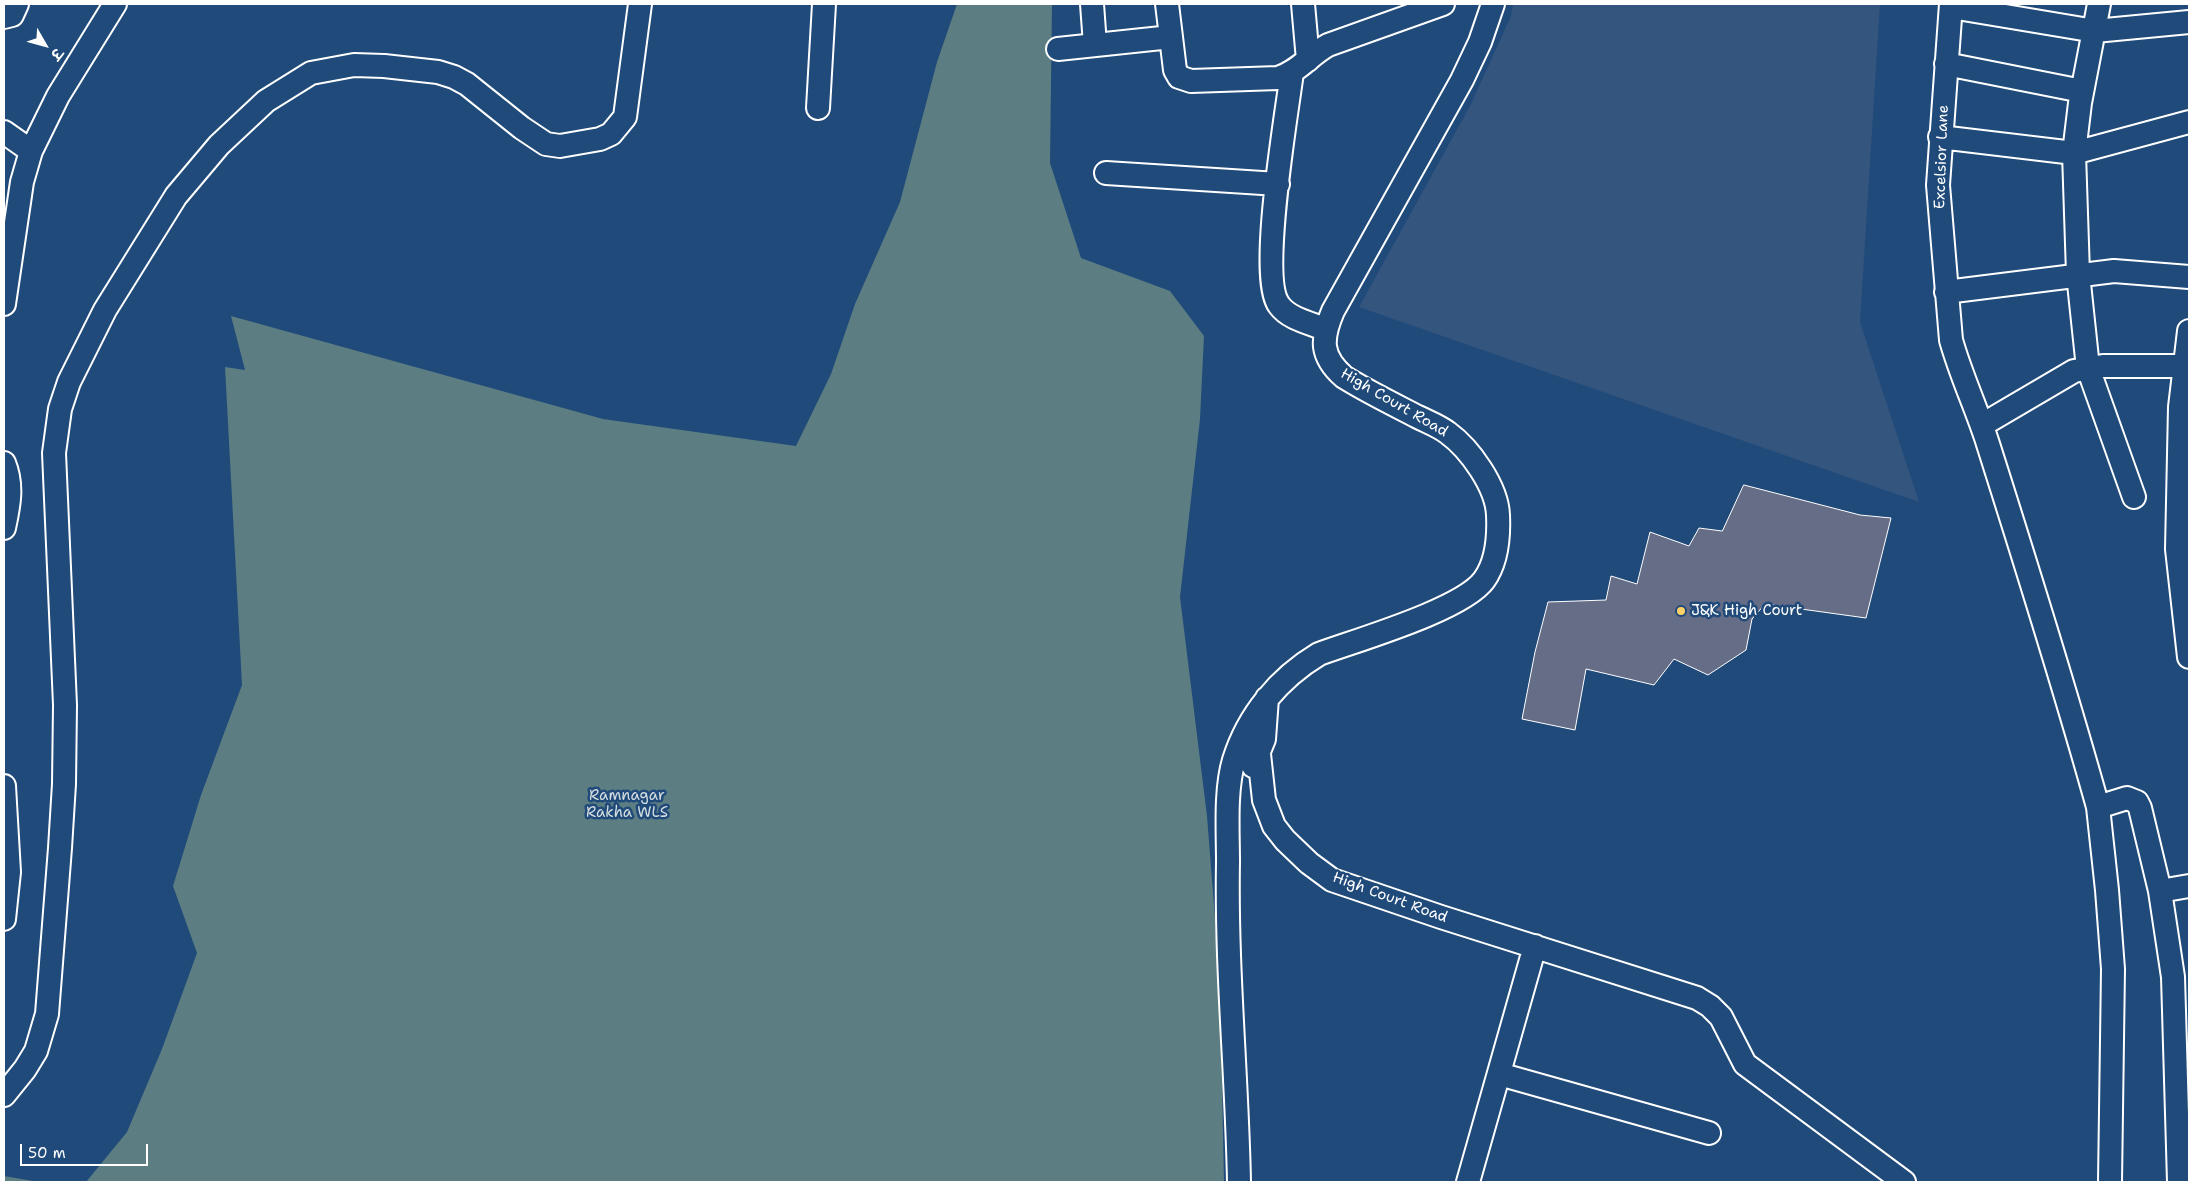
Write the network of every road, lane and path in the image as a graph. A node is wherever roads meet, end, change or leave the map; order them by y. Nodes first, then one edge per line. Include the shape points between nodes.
1 (17, 4) edge
2 (115, 4) edge
3 (640, 4) edge
4 (824, 4) edge
5 (1092, 4) edge
6 (1167, 4) edge
7 (1303, 4) edge
8 (1443, 4) edge
9 (1493, 4) edge
10 (2099, 4) edge
11 (1951, 5) edge
12 (4, 17) edge
13 (2189, 22) edge
14 (2095, 31) junction
15 (1171, 37) junction
16 (1095, 44) junction
17 (1058, 49) dead end
18 (1946, 64) junction
19 (1300, 66) junction
20 (2082, 91) junction
21 (818, 108) dead end
22 (2189, 122) edge
23 (4, 132) edge
24 (1940, 137) junction
25 (31, 150) junction
26 (2074, 153) junction
27 (1106, 172) dead end
28 (1278, 184) junction
29 (9, 238) edge
30 (2078, 274) junction
31 (2189, 277) edge
32 (1947, 301) junction
33 (4, 304) edge
34 (1325, 329) junction
35 (2189, 331) edge
36 (2185, 366) junction
37 (2088, 368) junction
38 (2185, 408) edge
39 (1982, 425) junction
40 (4, 463) edge
41 (2134, 497) dead end
42 (2183, 527) edge
43 (4, 528) edge
44 (2189, 657) edge
45 (1268, 697) junction
46 (1259, 754) junction
47 (4, 786) edge
48 (1230, 803) junction
49 (2098, 807) junction
50 (2189, 886) edge
51 (2160, 891) junction
52 (4, 919) edge
53 (1535, 946) junction
54 (2180, 947) edge
55 (2182, 1028) edge
56 (1499, 1074) junction
57 (2183, 1081) edge
58 (4, 1095) edge
59 (1709, 1133) dead end
60 (1240, 1182) edge
61 (1468, 1182) edge
62 (1904, 1182) edge
63 (2110, 1182) edge
64 (2179, 1182) edge

1 - 12 street via 12,15
2 - 25 street via 58,96
3 - 58 street via 626,117 611,134 600,139 560,146 546,144 467,84 438,72 354,66 311,74 291,84 245,119 200,166 176,196 105,310 69,382 56,431 54,453 65,742 58,867 46,1014 36,1051
4 - 21 street
5 - 16 street
6 - 15 street
7 - 19 street
8 - 19 street via 1333,43 1317,51
9 - 34 street, High Court Road via 1462,80
10 - 14 street
11 - 14 street
11 - 18 street, Excelsior Lane
13 - 14 street
14 - 20 street
15 - 16 street
15 - 19 street via 1175,70 1185,80 1278,78
16 - 17 street
18 - 20 street
18 - 24 street, Excelsior Lane
19 - 28 street
20 - 26 street
22 - 26 street
23 - 25 street
24 - 26 street
24 - 32 street, Excelsior Lane via 1938,185
25 - 29 street
26 - 30 street
27 - 28 street
28 - 34 street via 1271,256 1274,296 1278,305 1293,317
29 - 33 street
30 - 31 street via 2129,270
30 - 32 street
30 - 37 street
32 - 39 street, Excelsior Lane via 1951,340
34 - 45 street, High Court Road via 1325,350 1331,366 1363,389 1448,433 1472,457 1491,485 1498,509 1499,536 1484,580 1462,600 1319,654 1284,679
35 - 36 street
36 - 37 street
36 - 38 street
37 - 39 street via 2058,379
37 - 41 street
38 - 42 street
39 - 49 street, Excelsior Lane
40 - 43 street via 10,488
42 - 44 street via 2178,573
45 - 46 street
45 - 48 street, High Court Road via 1249,725 1234,761
46 - 48 street
46 - 53 street, High Court Road via 1264,800 1274,826 1284,840 1332,880
47 - 52 street via 9,872
48 - 60 street, High Court Road via 1227,918
49 - 51 street via 2127,798 2137,802
49 - 63 street, Excelsior Lane via 2113,968
50 - 51 street
51 - 54 street
53 - 56 street
53 - 62 street, High Court Road via 1697,998 1710,1006 1722,1017 1745,1064
54 - 55 street
55 - 57 street
56 - 59 street
56 - 61 street
57 - 64 street

